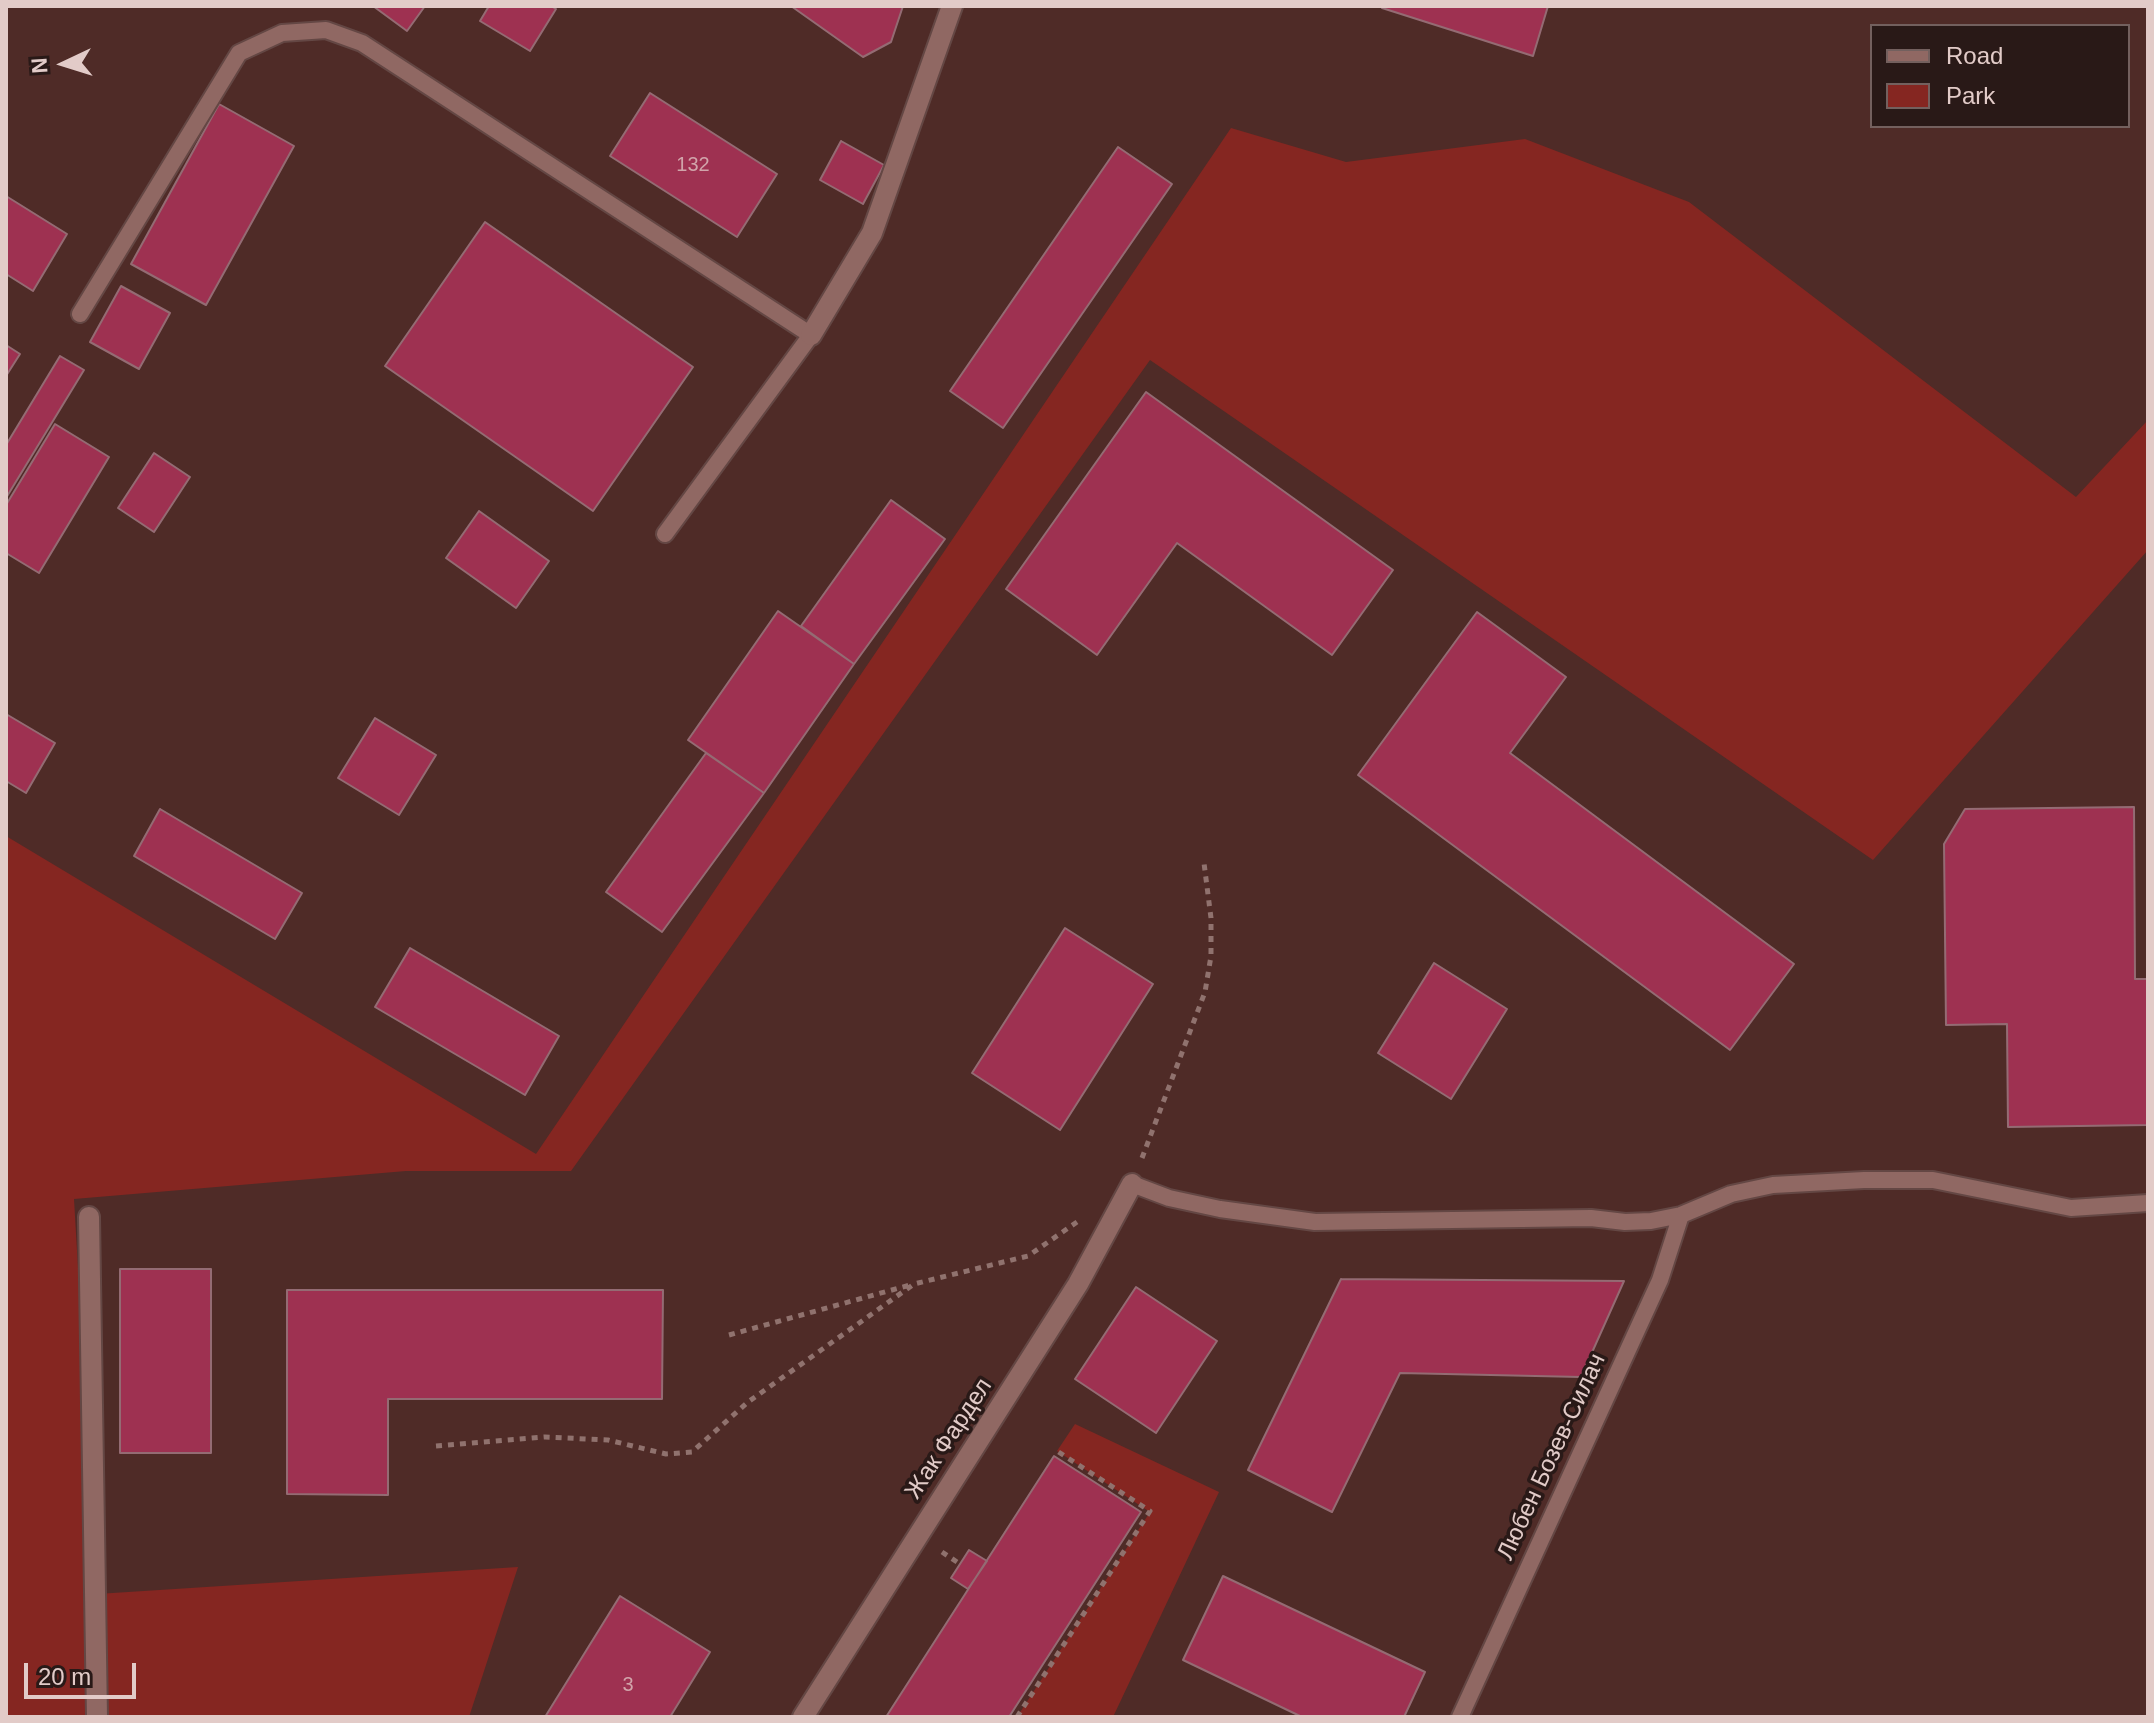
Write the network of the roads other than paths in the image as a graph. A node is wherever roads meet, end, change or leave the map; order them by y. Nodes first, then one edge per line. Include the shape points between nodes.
1 (952, 6) edge
2 (80, 314) dead end
3 (811, 335) junction
4 (665, 534) dead end
5 (1132, 1184) joint
6 (2148, 1203) edge
7 (1681, 1215) junction
8 (89, 1217) dead end
9 (97, 1717) edge
10 (803, 1717) edge
11 (1460, 1717) edge

1 - 3 street via 872,233
2 - 3 lane via 239,53 282,33 326,30 362,43
3 - 4 lane
5 - 7 lane via 1220,1209 1315,1222 1625,1222
5 - 10 street, Жак Фардел via 1078,1284
6 - 7 lane via 2071,1208 1933,1180 1864,1180 1773,1185 1731,1194
7 - 11 lane, Любен Бозев-Силач via 1660,1280
8 - 9 street

